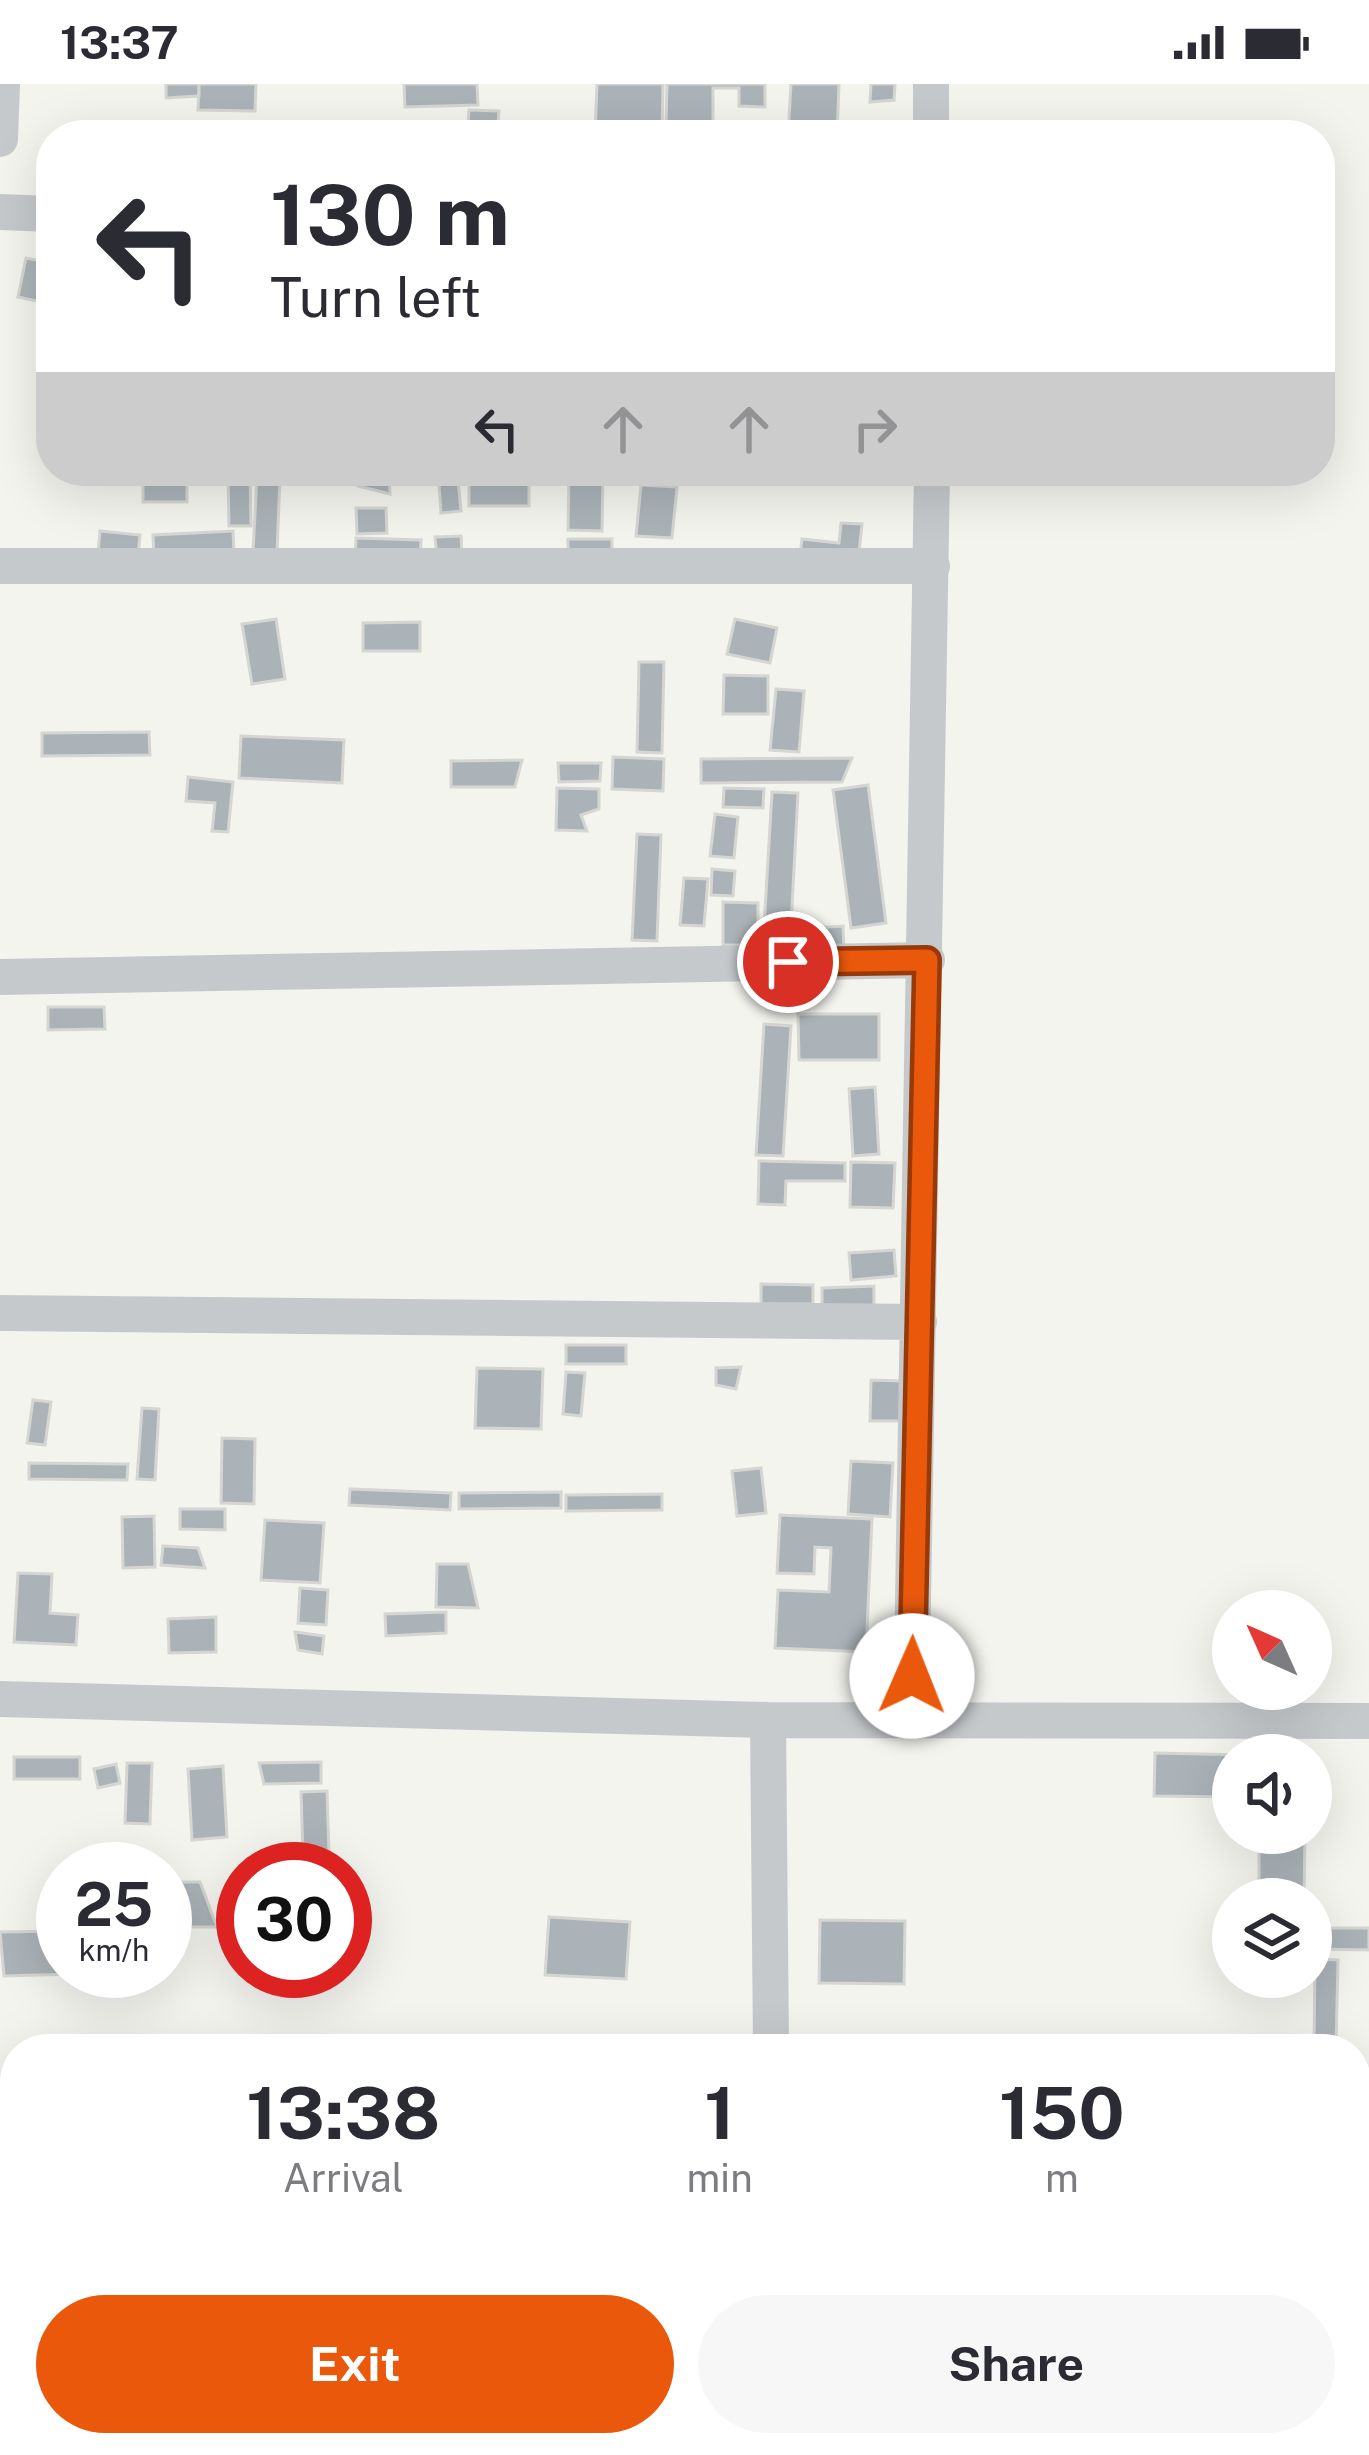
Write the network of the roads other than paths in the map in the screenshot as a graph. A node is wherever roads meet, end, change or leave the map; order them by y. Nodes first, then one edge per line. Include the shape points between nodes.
1 (2, 84) edge
2 (931, 84) edge
3 (931, 120) edge
4 (0, 139) edge
5 (0, 212) edge
6 (36, 213) edge
7 (932, 486) edge
8 (0, 566) edge
9 (932, 566) junction
10 (927, 960) junction
11 (0, 976) edge
12 (0, 1313) edge
13 (919, 1322) junction
14 (0, 1699) edge
15 (768, 1720) junction
16 (911, 1720) junction
17 (1369, 1721) edge
18 (771, 2034) edge

1 - 4 street
2 - 3 street
5 - 6 street
7 - 9 street
8 - 9 street
9 - 10 street
10 - 11 street
10 - 13 street
12 - 13 street
13 - 16 street
14 - 15 street
15 - 16 street
15 - 18 street
16 - 17 street

